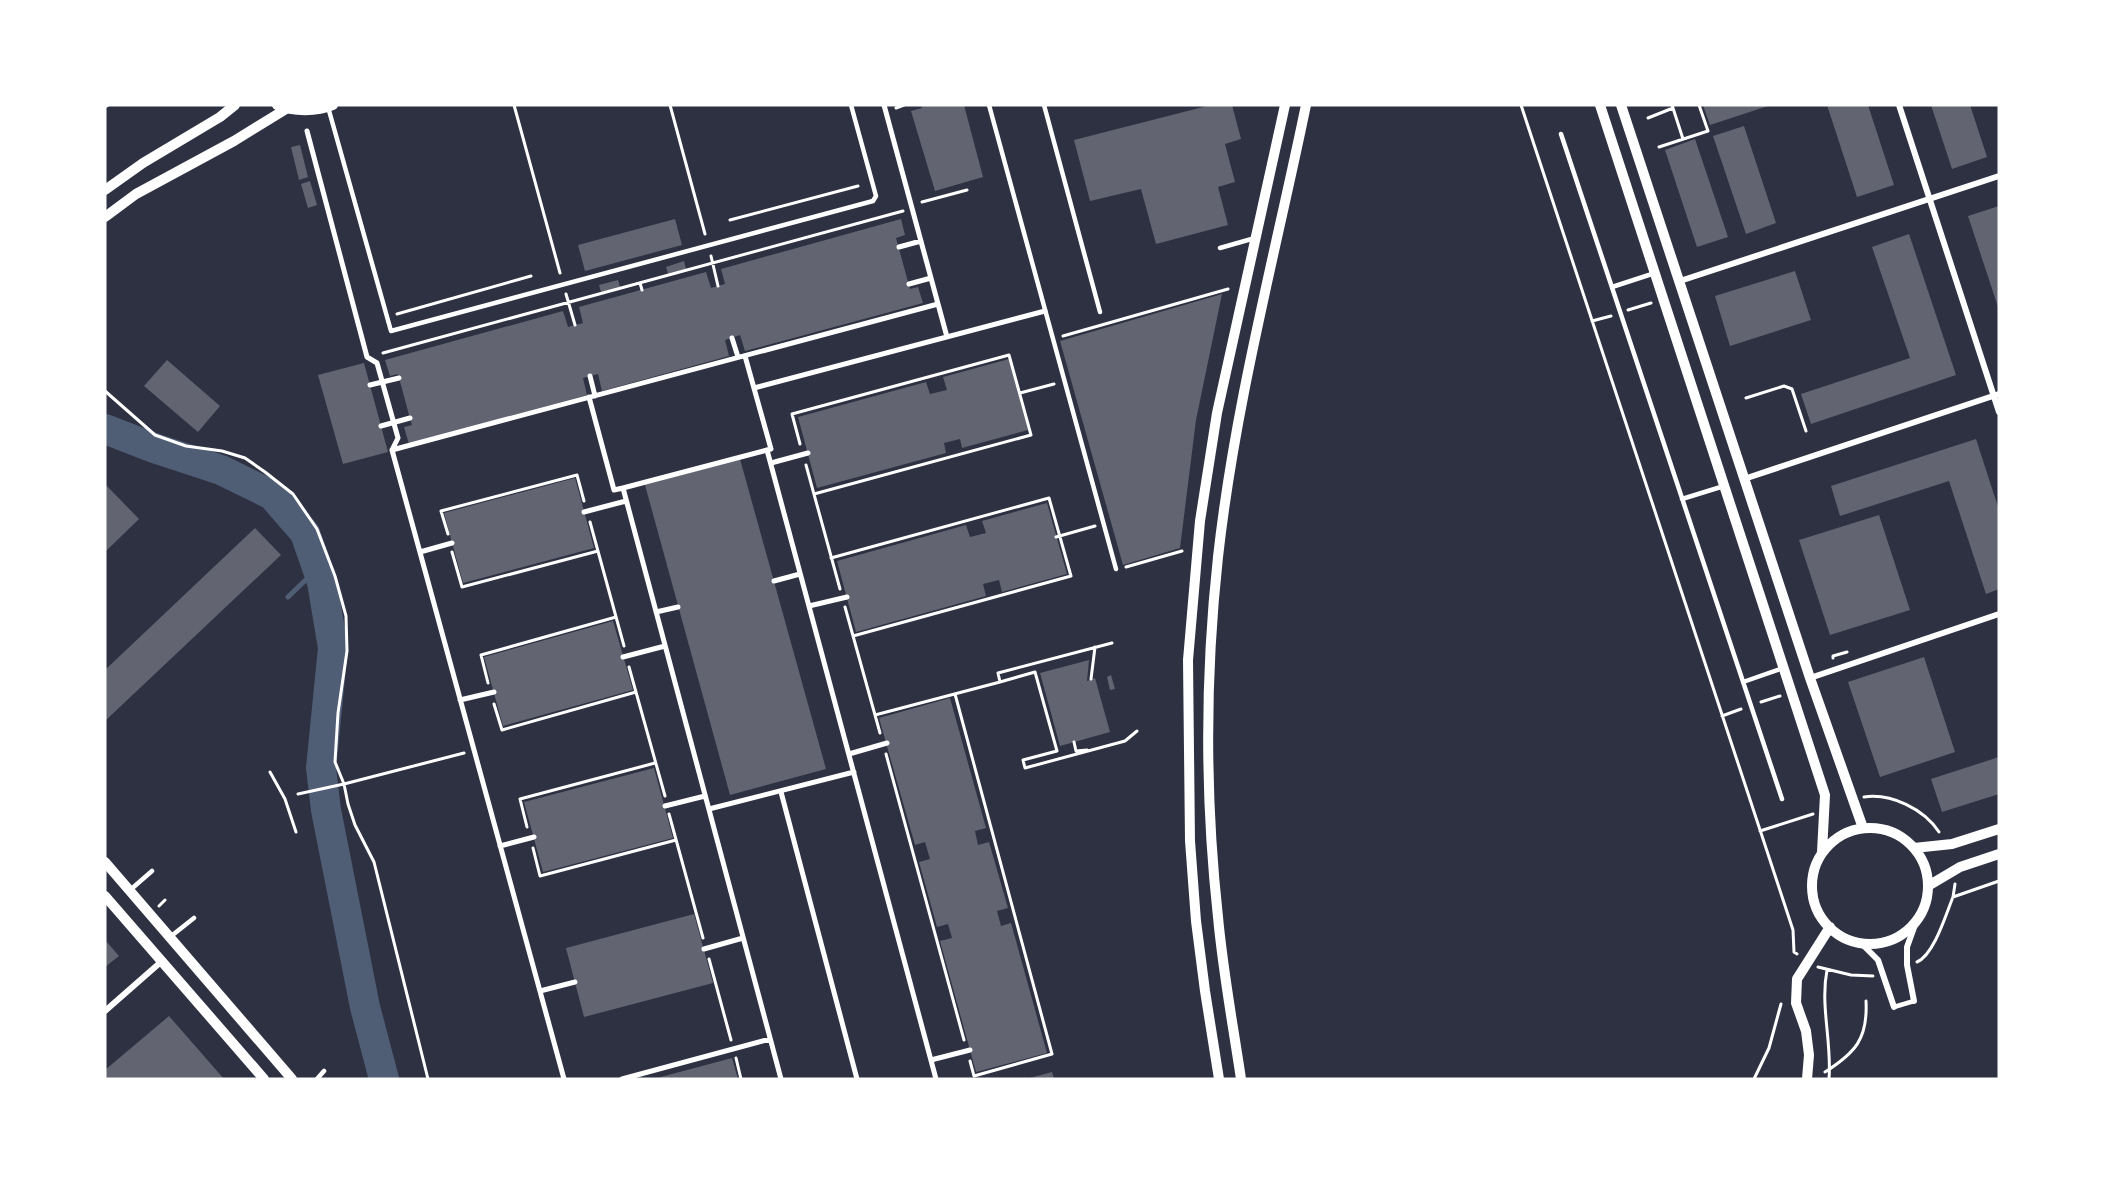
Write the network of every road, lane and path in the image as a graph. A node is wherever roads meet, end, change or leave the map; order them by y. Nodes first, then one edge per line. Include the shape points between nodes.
1 (235, 105) edge
2 (514, 105) edge
3 (670, 105) edge
4 (851, 105) edge
5 (884, 105) edge
6 (989, 105) edge
7 (1044, 105) edge
8 (1285, 105) edge
9 (1306, 105) edge
10 (1521, 105) edge
11 (1600, 105) edge
12 (1621, 105) edge
13 (1700, 105) edge
14 (1899, 105) edge
15 (331, 106) edge
16 (282, 107) edge
17 (1672, 107) edge
18 (1648, 118) dead end
19 (307, 131) dead end
20 (1561, 134) dead end
21 (1683, 139) junction
22 (1659, 147) dead end
23 (1999, 176) edge
24 (858, 186) dead end
25 (105, 190) edge
26 (967, 190) dead end
27 (1929, 198) junction
28 (912, 207) junction
29 (105, 217) edge
30 (730, 220) dead end
31 (705, 234) dead end
32 (1255, 238) junction
33 (921, 241) junction
34 (899, 247) dead end
35 (1220, 248) dead end
36 (710, 254) dead end
37 (713, 263) junction
38 (597, 268) dead end
39 (560, 273) dead end
40 (1655, 273) junction
41 (599, 275) junction
42 (531, 276) dead end
43 (931, 278) junction
44 (1680, 281) junction
45 (640, 283) junction
46 (909, 284) dead end
47 (718, 286) dead end
48 (1612, 287) junction
49 (1228, 289) dead end
50 (642, 290) dead end
51 (566, 294) dead end
52 (568, 302) junction
53 (938, 304) junction
54 (1045, 311) junction
55 (1100, 312) dead end
56 (387, 317) junction
57 (575, 325) dead end
58 (946, 337) junction
59 (1060, 337) dead end
60 (732, 338) dead end
61 (745, 356) junction
62 (366, 357) junction
63 (738, 357) junction
64 (590, 376) dead end
65 (399, 378) dead end
66 (1065, 381) junction
67 (382, 382) junction
68 (370, 385) dead end
69 (754, 388) junction
70 (105, 391) edge
71 (1019, 394) junction
72 (1996, 394) edge
73 (592, 396) junction
74 (1746, 398) dead end
75 (1999, 412) edge
76 (410, 418) dead end
77 (393, 423) junction
78 (381, 426) dead end
79 (1806, 431) dead end
80 (392, 450) junction
81 (767, 450) junction
82 (805, 453) junction
83 (771, 463) junction
84 (1744, 478) junction
85 (1724, 486) junction
86 (623, 488) junction
87 (814, 494) junction
88 (1682, 500) junction
89 (626, 501) junction
90 (586, 512) junction
91 (1103, 524) junction
92 (1058, 536) junction
93 (451, 544) junction
94 (1182, 551) dead end
95 (420, 552) junction
96 (831, 558) junction
97 (1122, 568) dead end
98 (1116, 569) dead end
99 (800, 574) junction
100 (774, 581) dead end
101 (845, 598) junction
102 (809, 606) junction
103 (678, 607) dead end
104 (656, 612) junction
105 (1999, 614) edge
106 (616, 617) dead end
107 (853, 636) junction
108 (1112, 643) dead end
109 (665, 646) junction
110 (1095, 647) junction
111 (623, 657) dead end
112 (1783, 668) junction
113 (1810, 678) junction
114 (1091, 679) dead end
115 (1000, 682) junction
116 (1743, 682) junction
117 (492, 692) junction
118 (636, 692) dead end
119 (955, 694) junction
120 (460, 700) junction
121 (875, 715) junction
122 (1137, 731) dead end
123 (1074, 742) dead end
124 (885, 744) junction
125 (474, 750) junction
126 (1089, 751) junction
127 (849, 754) junction
128 (656, 763) dead end
129 (270, 772) dead end
130 (854, 772) junction
131 (344, 784) junction
132 (781, 792) junction
133 (298, 794) dead end
134 (705, 796) junction
135 (1782, 799) dead end
136 (665, 806) dead end
137 (709, 809) junction
138 (1863, 828) junction
139 (1999, 829) edge
140 (296, 832) dead end
141 (532, 837) junction
142 (676, 840) dead end
143 (500, 846) junction
144 (1914, 848) junction
145 (1822, 852) junction
146 (1999, 854) edge
147 (105, 862) edge
148 (152, 871) dead end
149 (1928, 886) junction
150 (129, 891) junction
151 (105, 896) edge
152 (165, 900) dead end
153 (158, 907) dead end
154 (194, 918) dead end
155 (1916, 922) junction
156 (1830, 927) junction
157 (170, 937) junction
158 (743, 938) junction
159 (1861, 943) junction
160 (704, 949) dead end
161 (162, 961) junction
162 (1808, 961) junction
163 (575, 982) dead end
164 (540, 991) junction
165 (1783, 996) dead end
166 (1914, 1000) joint
167 (1866, 1001) dead end
168 (1894, 1007) joint
169 (105, 1011) edge
170 (770, 1039) junction
171 (969, 1050) junction
172 (931, 1060) junction
173 (1830, 1069) junction
174 (324, 1071) dead end
175 (1825, 1072) dead end
176 (264, 1079) edge
177 (292, 1079) edge
178 (317, 1079) edge
179 (428, 1079) edge
180 (564, 1079) edge
181 (622, 1079) edge
182 (781, 1079) edge
183 (857, 1079) edge
184 (936, 1079) edge
185 (1219, 1079) edge
186 (1242, 1079) edge
187 (1754, 1079) edge
188 (1807, 1079) edge
189 (1829, 1079) edge

1 - 25 street
2 - 39 path
3 - 31 path
4 - 41 lane via 876,196 873,201
5 - 28 street
6 - 54 lane
7 - 55 lane
8 - 32 street
9 - 186 street via 1236,428 1218,557 1209,675 1209,791 1217,917
10 - 162 path via 1793,930 1794,952
11 - 40 street
12 - 44 street
13 - 21 path via 1708,131
14 - 27 street
15 - 16 street via 298,111
15 - 56 lane
16 - 29 street via 234,141 136,194
17 - 18 path
17 - 21 path
19 - 62 street
20 - 48 lane
21 - 22 path
23 - 27 street
24 - 30 path
26 - 28 path
27 - 44 street
27 - 72 street
28 - 33 street
28 - 37 path
32 - 35 lane
32 - 185 street via 1217,413 1200,521 1188,660 1190,841 1195,909
33 - 34 street
33 - 43 street
36 - 37 path
37 - 45 path
37 - 47 path
38 - 41 lane
40 - 48 lane
40 - 85 street
41 - 56 lane via 391,332
42 - 56 path
43 - 46 street
43 - 53 street
44 - 84 street
45 - 50 path
45 - 52 path
48 - 88 lane
49 - 59 path
51 - 52 path
52 - 57 path
52 - 62 path
53 - 58 street
53 - 61 street
54 - 58 street
54 - 66 lane
58 - 69 street
60 - 63 street
61 - 63 street
61 - 69 street
62 - 67 street via 377,363
63 - 73 street
64 - 73 street
65 - 67 street
66 - 71 path
66 - 91 lane
67 - 68 street
67 - 77 street
69 - 81 street via 771,449
70 - 131 path via 155,435 245,458 259,467 293,494 317,528 345,616 347,651 335,762
71 - 82 path via 1009,355 792,414
71 - 87 path via 1031,435
72 - 75 street
72 - 84 street
73 - 80 street
73 - 86 street via 614,490
74 - 79 path via 1784,386 1792,389
76 - 77 street
77 - 78 street
77 - 80 street via 398,438
80 - 95 street
81 - 83 street
81 - 86 street
82 - 83 street
82 - 87 path
83 - 99 street
84 - 113 street
85 - 88 lane
85 - 112 street
86 - 89 street
87 - 96 path
88 - 116 lane
89 - 90 street
89 - 104 street
90 - 93 path via 577,475 441,511
90 - 93 path via 598,551 462,587
91 - 92 path
91 - 98 lane
92 - 96 path via 1049,498
92 - 107 path via 1071,576
93 - 95 street
94 - 97 path
95 - 120 street
96 - 101 path
99 - 100 street
99 - 102 street
101 - 102 street
101 - 107 path
102 - 127 street
103 - 104 street
104 - 109 street
105 - 113 street
106 - 117 path via 480,655
107 - 121 path
108 - 110 path
109 - 111 street
109 - 134 street
110 - 114 path
110 - 115 path via 998,673
112 - 116 lane
112 - 145 street via 1825,795
113 - 138 street
115 - 119 path
115 - 126 path via 1035,672 1057,751 1023,760 1025,768
116 - 135 lane
117 - 118 path via 502,730
117 - 120 street
119 - 121 path
119 - 171 path via 1052,1054 974,1076
120 - 125 street
121 - 124 path
122 - 126 path via 1125,741
123 - 126 path via 1076,751
124 - 127 street
124 - 171 path
125 - 131 path
125 - 143 street
127 - 130 street
128 - 141 path via 520,799
129 - 140 path via 285,799
130 - 132 street
130 - 172 street
131 - 133 path
131 - 179 path via 355,825 374,861
132 - 137 street
132 - 183 street
134 - 136 street
134 - 137 street
137 - 158 street
138 - 144 street via 1882,829 1900,836
138 - 145 street via 1834,840
139 - 144 street via 1952,844
141 - 142 path via 540,876
141 - 143 street
143 - 164 street
144 - 149 street via 1922,859
145 - 156 street via 1815,867 1812,891 1819,915
146 - 149 street via 1960,867
147 - 150 street
148 - 150 lane
149 - 155 street via 1925,905
150 - 157 street
151 - 161 street
152 - 153 path
154 - 157 lane
155 - 159 street via 1891,940
155 - 166 street via 1907,947
156 - 159 street via 1844,938
156 - 162 street
157 - 177 street
158 - 160 street
158 - 170 street
159 - 168 street via 1878,960
161 - 169 street
161 - 176 street
162 - 173 path via 1827,970 1824,1001
162 - 188 street via 1797,979 1797,1003 1809,1055
163 - 164 street
164 - 180 street
165 - 187 path via 1769,1048
166 - 168 lane
167 - 173 path via 1865,1026 1859,1042 1848,1057
170 - 181 street
170 - 182 street
171 - 172 street
172 - 184 street
173 - 175 path
173 - 189 path
174 - 178 lane

